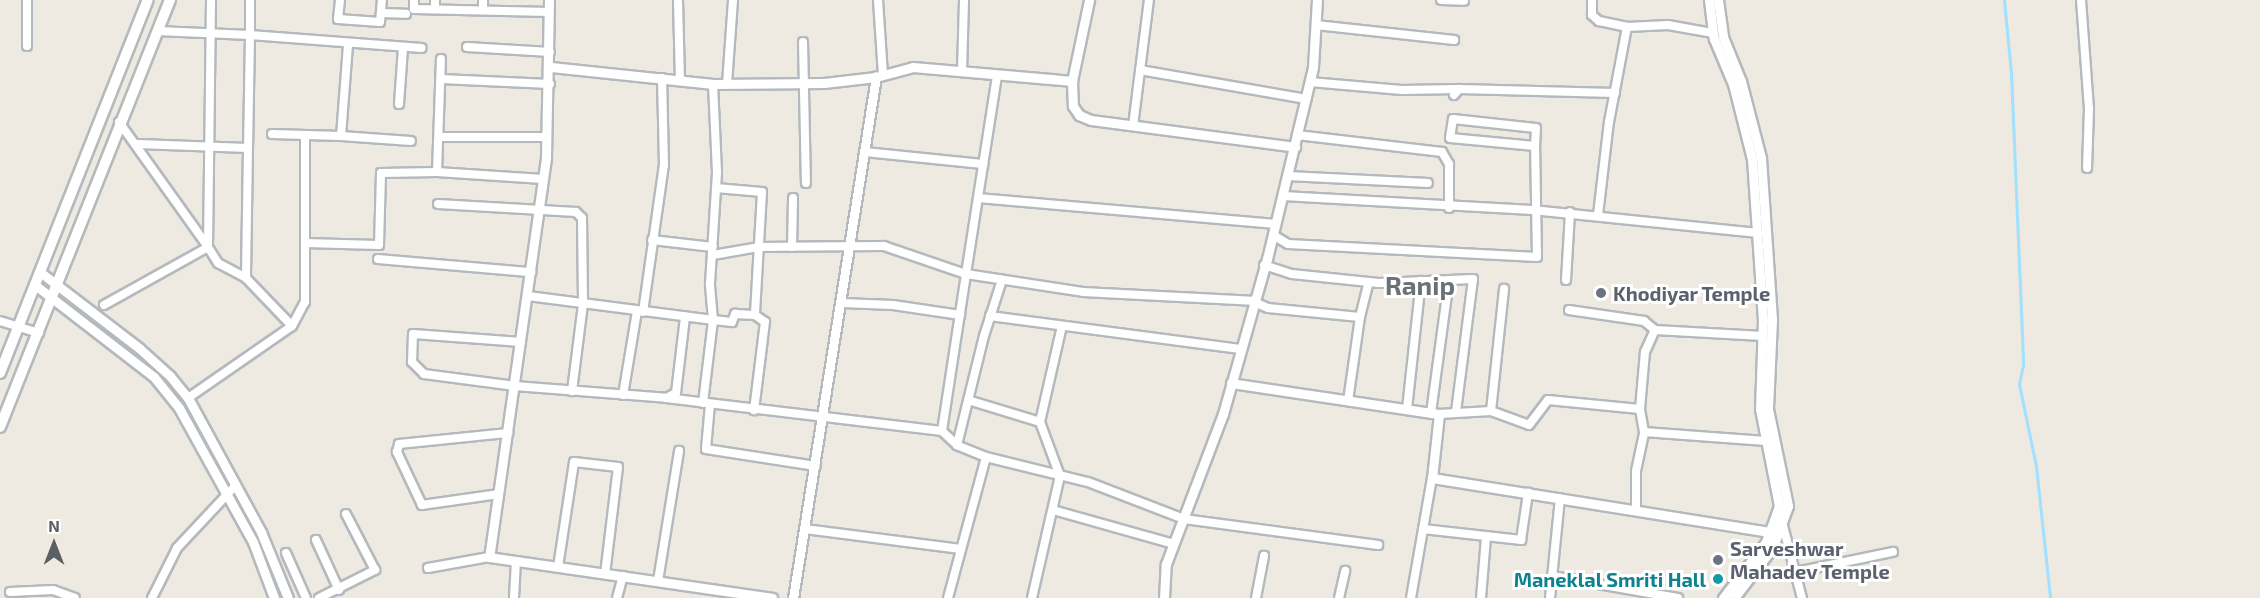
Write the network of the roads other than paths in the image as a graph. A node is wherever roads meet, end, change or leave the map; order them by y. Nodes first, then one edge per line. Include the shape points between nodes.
1 (27, 0) edge
2 (148, 0) edge
3 (170, 0) edge
4 (212, 0) edge
5 (250, 0) edge
6 (340, 0) edge
7 (382, 0) edge
8 (414, 0) edge
9 (435, 0) edge
10 (483, 0) edge
11 (549, 0) edge
12 (678, 0) edge
13 (733, 0) edge
14 (879, 0) edge
15 (964, 0) edge
16 (1089, 0) edge
17 (1149, 0) edge
18 (1317, 0) edge
19 (1441, 0) edge
20 (1592, 0) edge
21 (1709, 0) edge
22 (1718, 0) edge
23 (2081, 0) edge
24 (1464, 2) dead end
25 (435, 9) junction
26 (483, 10) junction
27 (549, 12) junction
28 (381, 13) junction
29 (406, 14) dead end
30 (1316, 25) junction
31 (1628, 27) junction
32 (157, 31) junction
33 (1713, 33) junction
34 (211, 34) junction
35 (250, 35) junction
36 (1454, 40) dead end
37 (803, 42) dead end
38 (348, 44) junction
39 (27, 46) dead end
40 (467, 47) dead end
41 (403, 48) junction
42 (422, 48) dead end
43 (550, 52) junction
44 (441, 59) dead end
45 (550, 67) junction
46 (1140, 70) junction
47 (962, 72) junction
48 (997, 75) junction
49 (880, 76) junction
50 (662, 78) junction
51 (441, 79) junction
52 (680, 80) junction
53 (1072, 81) junction
54 (1310, 82) junction
55 (807, 83) junction
56 (550, 84) junction
57 (713, 84) junction
58 (727, 84) junction
59 (1615, 93) junction
60 (1306, 99) junction
61 (399, 104) dead end
62 (119, 122) junction
63 (1133, 126) junction
64 (272, 134) dead end
65 (305, 135) junction
66 (1297, 135) junction
67 (341, 136) junction
68 (439, 137) junction
69 (547, 137) junction
70 (411, 141) dead end
71 (138, 144) junction
72 (210, 146) junction
73 (1535, 146) junction
74 (1295, 147) junction
75 (248, 148) junction
76 (864, 152) junction
77 (983, 164) junction
78 (2087, 168) dead end
79 (437, 172) junction
80 (1288, 176) junction
81 (543, 179) junction
82 (806, 183) dead end
83 (1428, 183) dead end
84 (716, 188) junction
85 (1282, 196) junction
86 (794, 198) dead end
87 (978, 198) junction
88 (438, 204) dead end
89 (1449, 208) junction
90 (539, 210) junction
91 (1539, 211) junction
92 (1570, 212) junction
93 (1598, 214) junction
94 (1276, 224) junction
95 (1757, 233) junction
96 (1273, 235) junction
97 (652, 240) junction
98 (305, 243) junction
99 (208, 247) junction
100 (759, 247) junction
101 (792, 247) junction
102 (850, 248) junction
103 (713, 251) junction
104 (378, 259) dead end
105 (1264, 265) junction
106 (40, 272) junction
107 (531, 272) junction
108 (966, 274) junction
109 (246, 278) junction
110 (1002, 280) junction
111 (1449, 280) junction
112 (1566, 280) dead end
113 (1421, 281) junction
114 (1369, 282) junction
115 (35, 285) junction
116 (59, 286) junction
117 (1504, 289) dead end
118 (528, 296) junction
119 (53, 299) junction
120 (1252, 301) junction
121 (842, 303) junction
122 (583, 304) junction
123 (104, 305) dead end
124 (1569, 310) dead end
125 (640, 311) junction
126 (755, 315) junction
127 (960, 315) junction
128 (685, 316) junction
129 (990, 316) junction
130 (1360, 317) junction
131 (713, 320) junction
132 (0, 321) edge
133 (19, 326) junction
134 (292, 326) junction
135 (1062, 326) junction
136 (1655, 330) junction
137 (39, 333) junction
138 (1763, 336) junction
139 (521, 342) junction
140 (1239, 349) junction
141 (0, 373) edge
142 (1231, 383) junction
143 (515, 386) junction
144 (572, 390) junction
145 (623, 395) junction
146 (666, 398) junction
147 (188, 399) junction
148 (968, 400) junction
149 (1347, 400) junction
150 (706, 403) junction
151 (1407, 409) junction
152 (1640, 409) junction
153 (754, 410) junction
154 (1491, 411) junction
155 (1456, 412) junction
156 (1435, 413) junction
157 (824, 420) junction
158 (1040, 422) junction
159 (0, 427) edge
160 (942, 431) junction
161 (1644, 432) junction
162 (508, 434) junction
163 (1766, 441) junction
164 (957, 445) junction
165 (678, 450) dead end
166 (986, 457) junction
167 (816, 466) junction
168 (1060, 476) junction
169 (1432, 478) junction
170 (235, 486) junction
171 (1528, 493) junction
172 (226, 494) junction
173 (499, 494) junction
174 (1560, 498) junction
175 (1053, 510) junction
176 (1636, 510) junction
177 (346, 514) dead end
178 (1184, 519) junction
179 (1782, 522) junction
180 (805, 529) junction
181 (1423, 529) junction
182 (1770, 532) junction
183 (1486, 537) junction
184 (316, 540) dead end
185 (1174, 544) junction
186 (1378, 545) dead end
187 (961, 549) junction
188 (1893, 552) dead end
189 (286, 553) dead end
190 (1264, 556) dead end
191 (489, 557) junction
192 (516, 561) junction
193 (558, 567) junction
194 (428, 568) dead end
195 (1345, 571) dead end
196 (1796, 572) junction
197 (605, 574) junction
198 (623, 576) junction
199 (1552, 576) junction
200 (658, 582) junction
201 (339, 590) junction
202 (10, 592) dead end
203 (75, 598) edge
204 (152, 598) edge
205 (274, 598) edge
206 (288, 598) edge
207 (306, 598) edge
208 (319, 598) edge
209 (514, 598) edge
210 (617, 598) edge
211 (772, 598) edge
212 (793, 598) edge
213 (948, 598) edge
214 (1032, 598) edge
215 (1164, 598) edge
216 (1256, 598) edge
217 (1339, 598) edge
218 (1411, 598) edge
219 (1481, 598) edge
220 (1550, 598) edge
221 (1678, 598) edge
222 (1723, 598) edge
223 (1734, 598) edge
224 (1802, 598) edge

1 - 39 street
2 - 106 main road
3 - 32 main road
4 - 34 street
5 - 35 street
6 - 28 street via 338,19 380,22
7 - 28 street
8 - 25 street via 414,9
9 - 25 street
10 - 26 street
11 - 27 street
12 - 52 street
13 - 58 street
14 - 49 street
15 - 47 street
16 - 53 street
17 - 46 street
18 - 30 street
19 - 24 street
20 - 31 street via 1592,15 1599,21
21 - 33 street
22 - 179 street via 1723,37 1741,81 1761,158 1772,320 1768,409 1788,506
23 - 78 street via 2089,109
25 - 26 street
26 - 27 street
27 - 43 street
28 - 29 street
30 - 36 street
30 - 54 street
31 - 33 street via 1668,26
31 - 59 street
32 - 34 street
32 - 62 main road
33 - 95 street via 1732,84 1752,159
34 - 35 street
34 - 72 street
35 - 38 street
35 - 75 street
37 - 55 street
38 - 41 street
38 - 67 street
40 - 43 street
41 - 42 street
41 - 61 street
43 - 45 street
44 - 51 street
45 - 50 street
45 - 56 street
46 - 60 street
46 - 63 street
47 - 48 street
47 - 49 street via 913,67
48 - 53 street
48 - 77 street
49 - 55 street
49 - 76 street
50 - 52 street
50 - 97 street via 664,165
51 - 56 street
51 - 68 street
52 - 57 street
53 - 63 street via 1072,105 1079,115
54 - 59 street via 1457,92
54 - 60 street
55 - 58 street
55 - 82 street
56 - 69 street
57 - 58 street
57 - 84 street
59 - 93 street
60 - 66 street
62 - 71 street
62 - 116 main road
63 - 74 street
64 - 65 street
65 - 67 street
65 - 98 street
66 - 74 street
66 - 89 street via 1442,152 1449,164
67 - 70 street
68 - 69 street
68 - 79 street
69 - 81 street
71 - 72 street
71 - 99 street
72 - 75 street
72 - 99 street
73 - 73 street via 1536,128 1453,119 1450,138
73 - 91 street
74 - 80 street
75 - 109 street
76 - 77 street
76 - 102 street
77 - 87 street
79 - 81 street
79 - 98 street via 381,173 379,245
80 - 83 street
80 - 85 street
81 - 90 street
84 - 100 street via 762,192
84 - 103 street
85 - 89 street
85 - 94 street
86 - 101 street
87 - 94 street
87 - 108 street
88 - 90 street
89 - 91 street
90 - 107 street
90 - 122 street via 576,212 582,218
91 - 92 street
91 - 96 street via 1537,257 1288,244
92 - 93 street
92 - 112 street
93 - 95 street
94 - 96 street
95 - 138 street
96 - 105 street
97 - 103 street
97 - 125 street
98 - 134 street via 305,302
99 - 109 street via 218,263
99 - 123 street
100 - 101 street
100 - 103 street
100 - 126 street
101 - 102 street
102 - 108 street via 884,246
102 - 121 street
103 - 131 street via 709,312
104 - 107 street
105 - 114 street via 1292,274
105 - 120 street
106 - 115 main road
106 - 116 street
107 - 118 street
108 - 110 street
108 - 127 street
109 - 134 street
110 - 120 street via 1083,292
110 - 129 street
111 - 113 street
111 - 155 street via 1473,279
111 - 156 street
113 - 114 street
113 - 151 street
114 - 130 street
115 - 119 street
115 - 133 main road
116 - 119 main road
116 - 147 street via 147,355
117 - 154 street
118 - 122 street
118 - 139 street
119 - 137 main road
119 - 172 street via 154,377 179,408
120 - 130 street via 1268,308
120 - 140 street
121 - 127 street via 893,305
121 - 157 street
122 - 125 street
122 - 144 street
124 - 136 street via 1644,321
125 - 128 street
125 - 145 street
126 - 131 street via 735,314 732,322
126 - 153 street via 765,322
127 - 160 street
128 - 131 street
128 - 146 street via 676,393
129 - 135 street
129 - 148 street
130 - 149 street
131 - 150 street
132 - 133 street
133 - 137 street
133 - 141 main road
134 - 147 street
135 - 140 street
135 - 158 street
136 - 138 street
136 - 152 street via 1645,352
137 - 159 main road
138 - 163 street via 1760,410
139 - 143 street
139 - 143 street via 413,334 412,362 424,374
140 - 142 street
142 - 149 street
142 - 178 street
143 - 144 street
143 - 162 street
144 - 145 street
145 - 146 street
146 - 150 street
147 - 170 street
148 - 158 street
148 - 164 street
149 - 151 street
150 - 153 street
150 - 167 street via 706,449
151 - 156 street
152 - 154 street via 1548,400 1529,424
152 - 161 street
153 - 157 street
154 - 155 street
155 - 156 street
156 - 169 street
157 - 160 street
157 - 167 street
158 - 168 street
160 - 164 street
161 - 163 street
161 - 176 street via 1636,471
162 - 173 street
162 - 173 street via 399,444 398,452 422,505
163 - 182 street via 1779,506
164 - 166 street
165 - 200 street
166 - 168 street
166 - 187 street
167 - 180 street
168 - 175 street
168 - 178 street
169 - 171 street
169 - 181 street
170 - 172 street
170 - 206 street via 261,532
171 - 174 street
171 - 183 street via 1521,540
172 - 204 street via 177,548
172 - 205 street via 253,542
173 - 191 street
174 - 176 street
174 - 199 street
175 - 185 street
175 - 214 street
176 - 182 street
177 - 201 street via 375,570
178 - 185 street
178 - 186 street
179 - 196 street
179 - 223 street via 1773,547
180 - 187 street
180 - 212 street
181 - 183 street
181 - 218 street
182 - 222 street via 1766,543
183 - 219 street
184 - 201 street
185 - 215 street via 1166,564
187 - 213 street
188 - 196 street
189 - 207 street
190 - 216 street
191 - 192 street
191 - 194 street
192 - 193 street
192 - 209 street
193 - 197 street
193 - 197 street via 574,462 618,467
195 - 217 street
196 - 224 street
197 - 198 street
198 - 200 street
198 - 210 street
199 - 220 street
199 - 221 street
200 - 211 street
201 - 208 street
202 - 203 street via 53,590

